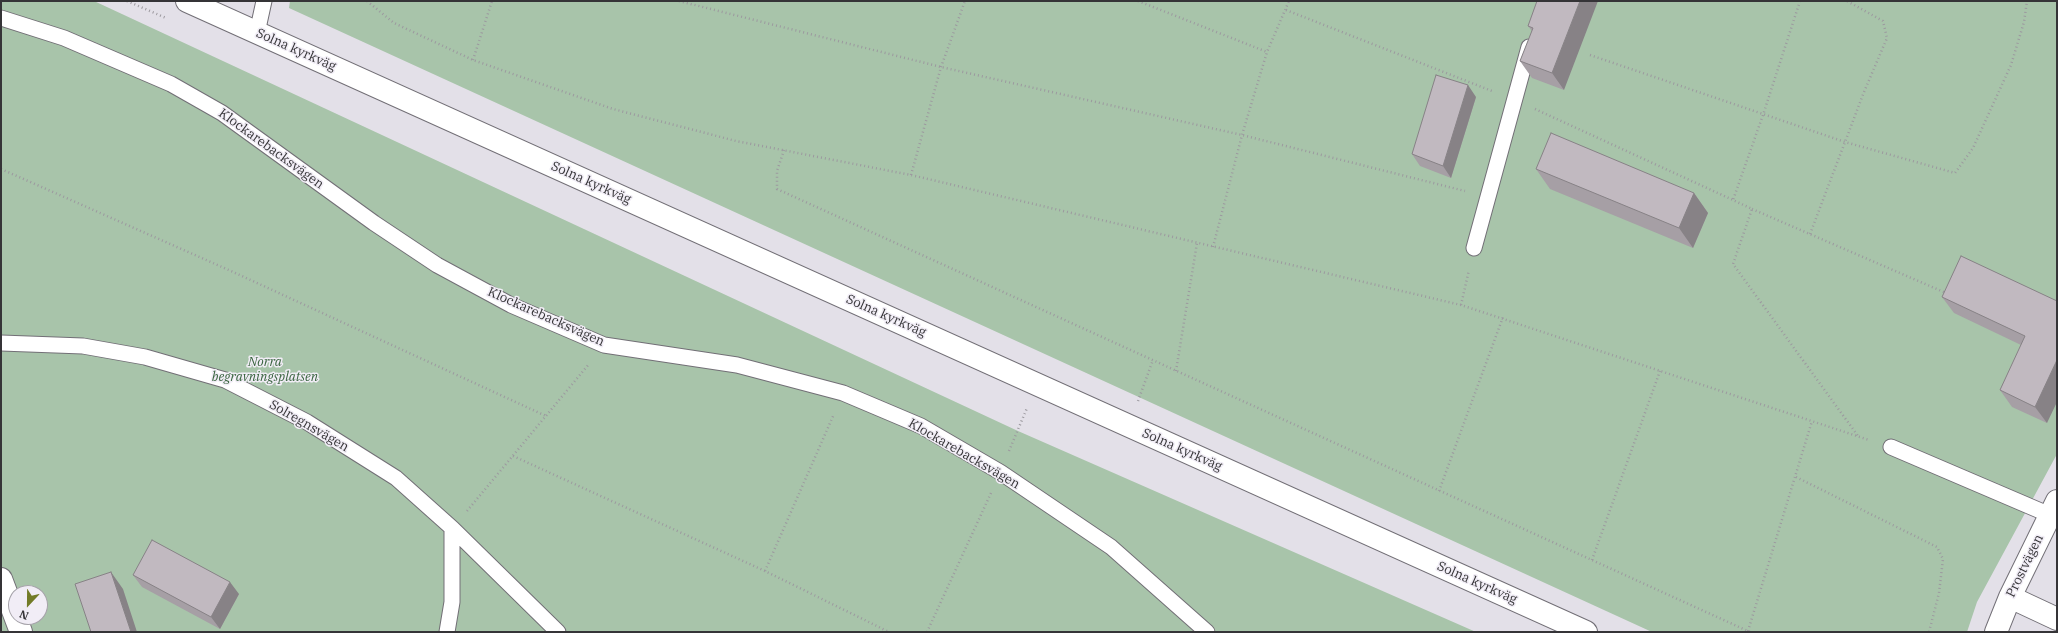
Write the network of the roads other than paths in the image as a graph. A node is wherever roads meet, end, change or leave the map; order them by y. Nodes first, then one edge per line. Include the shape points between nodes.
1 (187, 1) edge
2 (264, 1) edge
3 (1, 18) edge
4 (257, 33) junction
5 (1532, 34) edge
6 (1474, 248) road end
7 (1, 343) edge
8 (1891, 447) dead end
9 (2053, 508) edge
10 (452, 528) junction
11 (1, 579) edge
12 (2010, 597) junction
13 (2057, 619) edge
14 (21, 632) edge
15 (447, 632) edge
16 (558, 632) edge
17 (1207, 632) edge
18 (1586, 632) edge
19 (1996, 632) edge

1 - 4 street, Solna kyrkväg
2 - 4 lane
3 - 17 lane, Klockarebacksvägen via 64,38 171,84 222,113 374,223 437,265 511,304 604,345 737,364 843,393 921,426 1000,472 1111,547
4 - 18 street, Solna kyrkväg
5 - 6 lane
7 - 10 lane, Solregnsvägen via 83,346 145,357 225,380 306,422 396,478
8 - 9 lane
9 - 12 street, Prostvägen
10 - 15 lane via 452,602
10 - 16 lane, Solregnsvägen
11 - 14 street
12 - 13 street
12 - 19 street, Prostvägen

